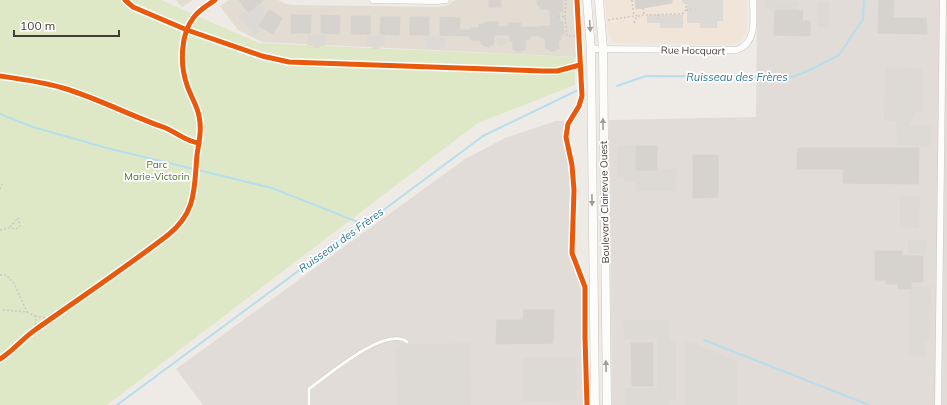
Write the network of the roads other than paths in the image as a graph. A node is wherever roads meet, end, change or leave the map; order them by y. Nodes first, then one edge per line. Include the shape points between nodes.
1 (373, 0) edge
2 (446, 0) edge
3 (587, 0) edge
4 (599, 0) edge
5 (753, 0) edge
6 (943, 0) edge
7 (591, 49) junction
8 (603, 49) junction
9 (592, 174) junction
10 (604, 174) junction
11 (407, 342) dead end
12 (595, 389) junction
13 (606, 390) junction
14 (309, 405) edge
15 (595, 405) edge
16 (607, 405) edge
17 (938, 405) edge

1 - 2 street
3 -> 7 street, Boulevard Clairevue Ouest
4 - 8 street, Boulevard Clairevue Ouest
5 - 8 street, Rue Hocquart via 752,36 745,46 737,50
6 - 17 street
7 - 8 street, Rue Hocquart
7 - 9 street, Boulevard Clairevue Ouest
10 -> 8 street, Boulevard Clairevue Ouest
9 - 10 street
9 -> 12 street, Boulevard Clairevue Ouest
13 -> 10 street, Boulevard Clairevue Ouest
11 - 14 lane via 404,339 391,339 365,348 309,389
12 - 13 street
12 - 15 street, Boulevard Clairevue Ouest
13 - 16 street, Boulevard Clairevue Ouest

